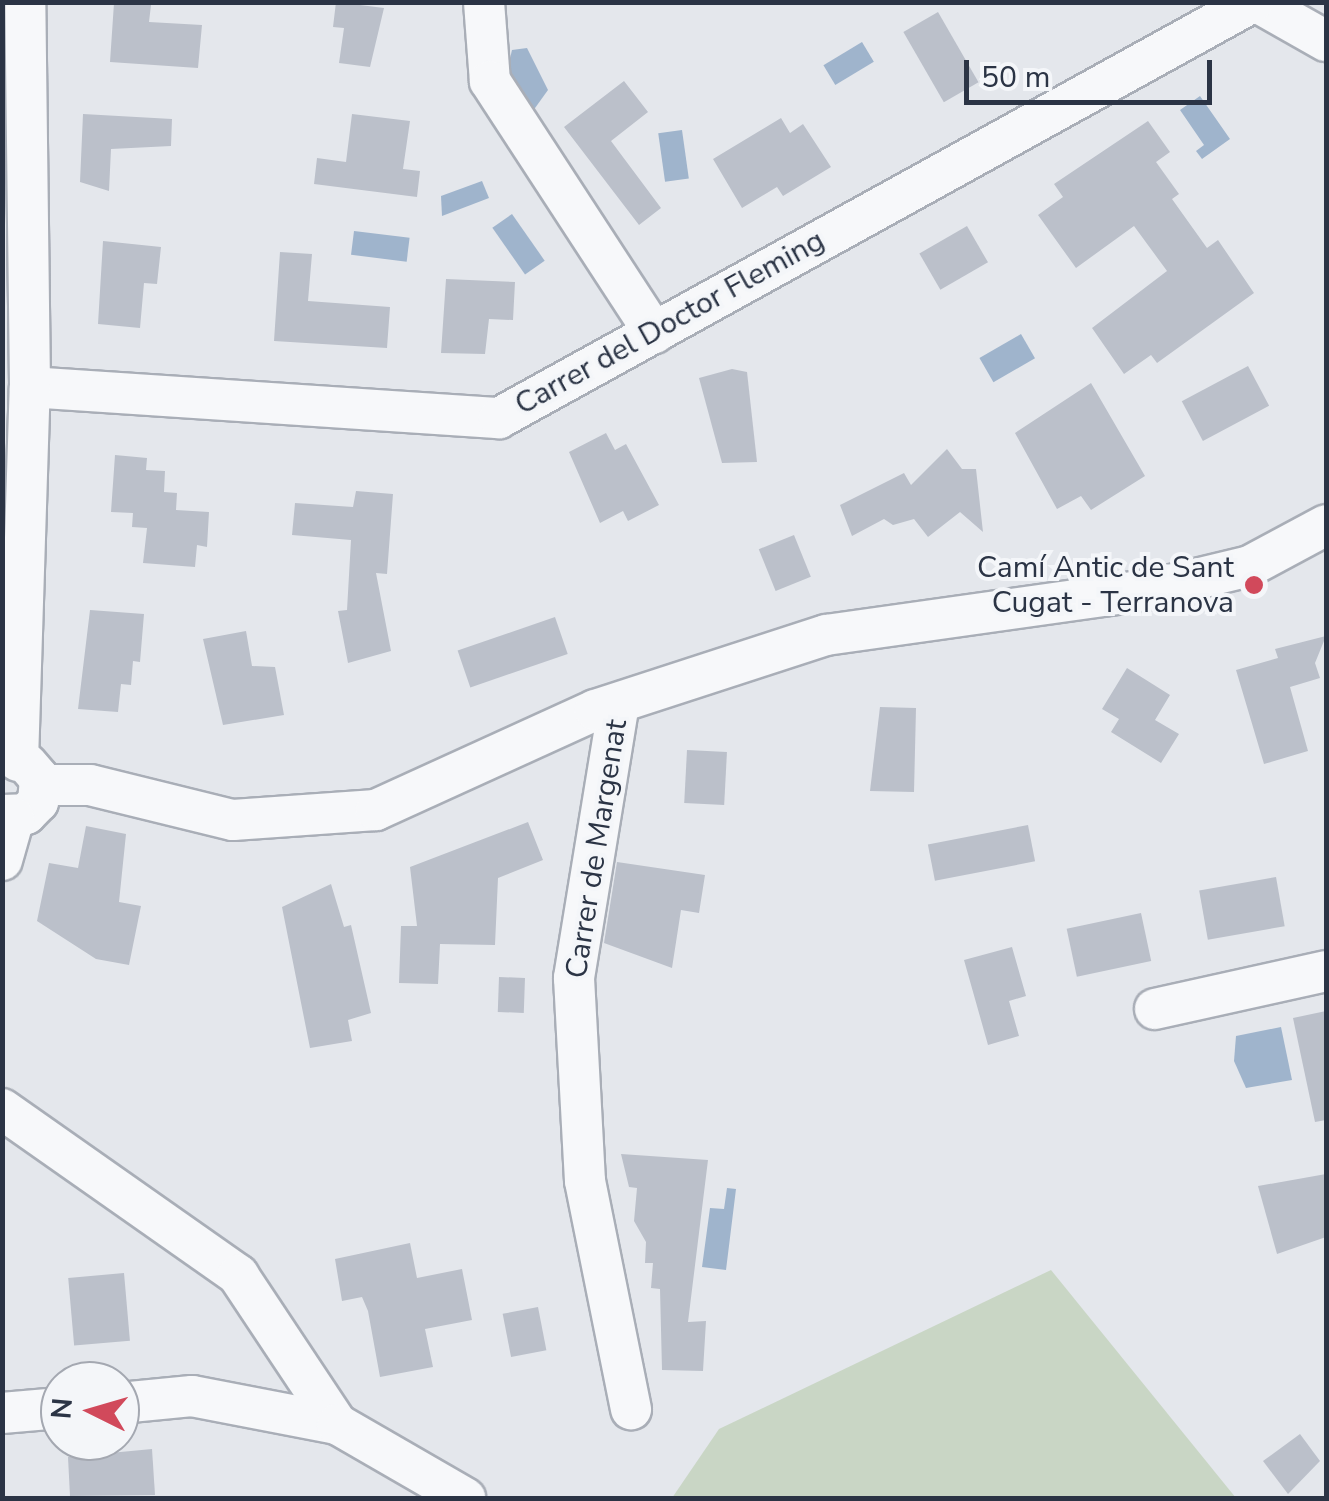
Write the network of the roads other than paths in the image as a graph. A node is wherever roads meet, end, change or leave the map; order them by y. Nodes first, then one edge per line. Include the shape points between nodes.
1 (25, 2) edge
2 (484, 2) edge
3 (1255, 2) edge
4 (1326, 41) edge
5 (654, 332) junction
6 (30, 387) junction
7 (1326, 524) edge
8 (618, 704) junction
9 (20, 769) edge
10 (8, 816) edge
11 (2, 860) edge
12 (1326, 972) edge
13 (1155, 1009) dead end
14 (2, 1108) edge
15 (140, 1401) edge
16 (630, 1409) dead end
17 (40, 1410) edge
18 (2, 1413) edge
19 (337, 1424) junction
20 (465, 1498) edge

1 - 6 street
2 - 5 street via 490,81
3 - 4 street
3 - 5 street, Carrer del Doctor Fleming
5 - 6 street, Carrer del Doctor Fleming via 499,418
6 - 9 street
7 - 8 street via 1250,566 1038,611 826,635
8 - 9 street via 376,810 233,820
8 - 16 street, Carrer de Margenat via 574,978 585,1180
9 - 10 street via 35,807
10 - 11 street
12 - 13 street
14 - 19 street via 238,1275
15 - 19 street via 192,1396
17 - 18 street
19 - 20 street

